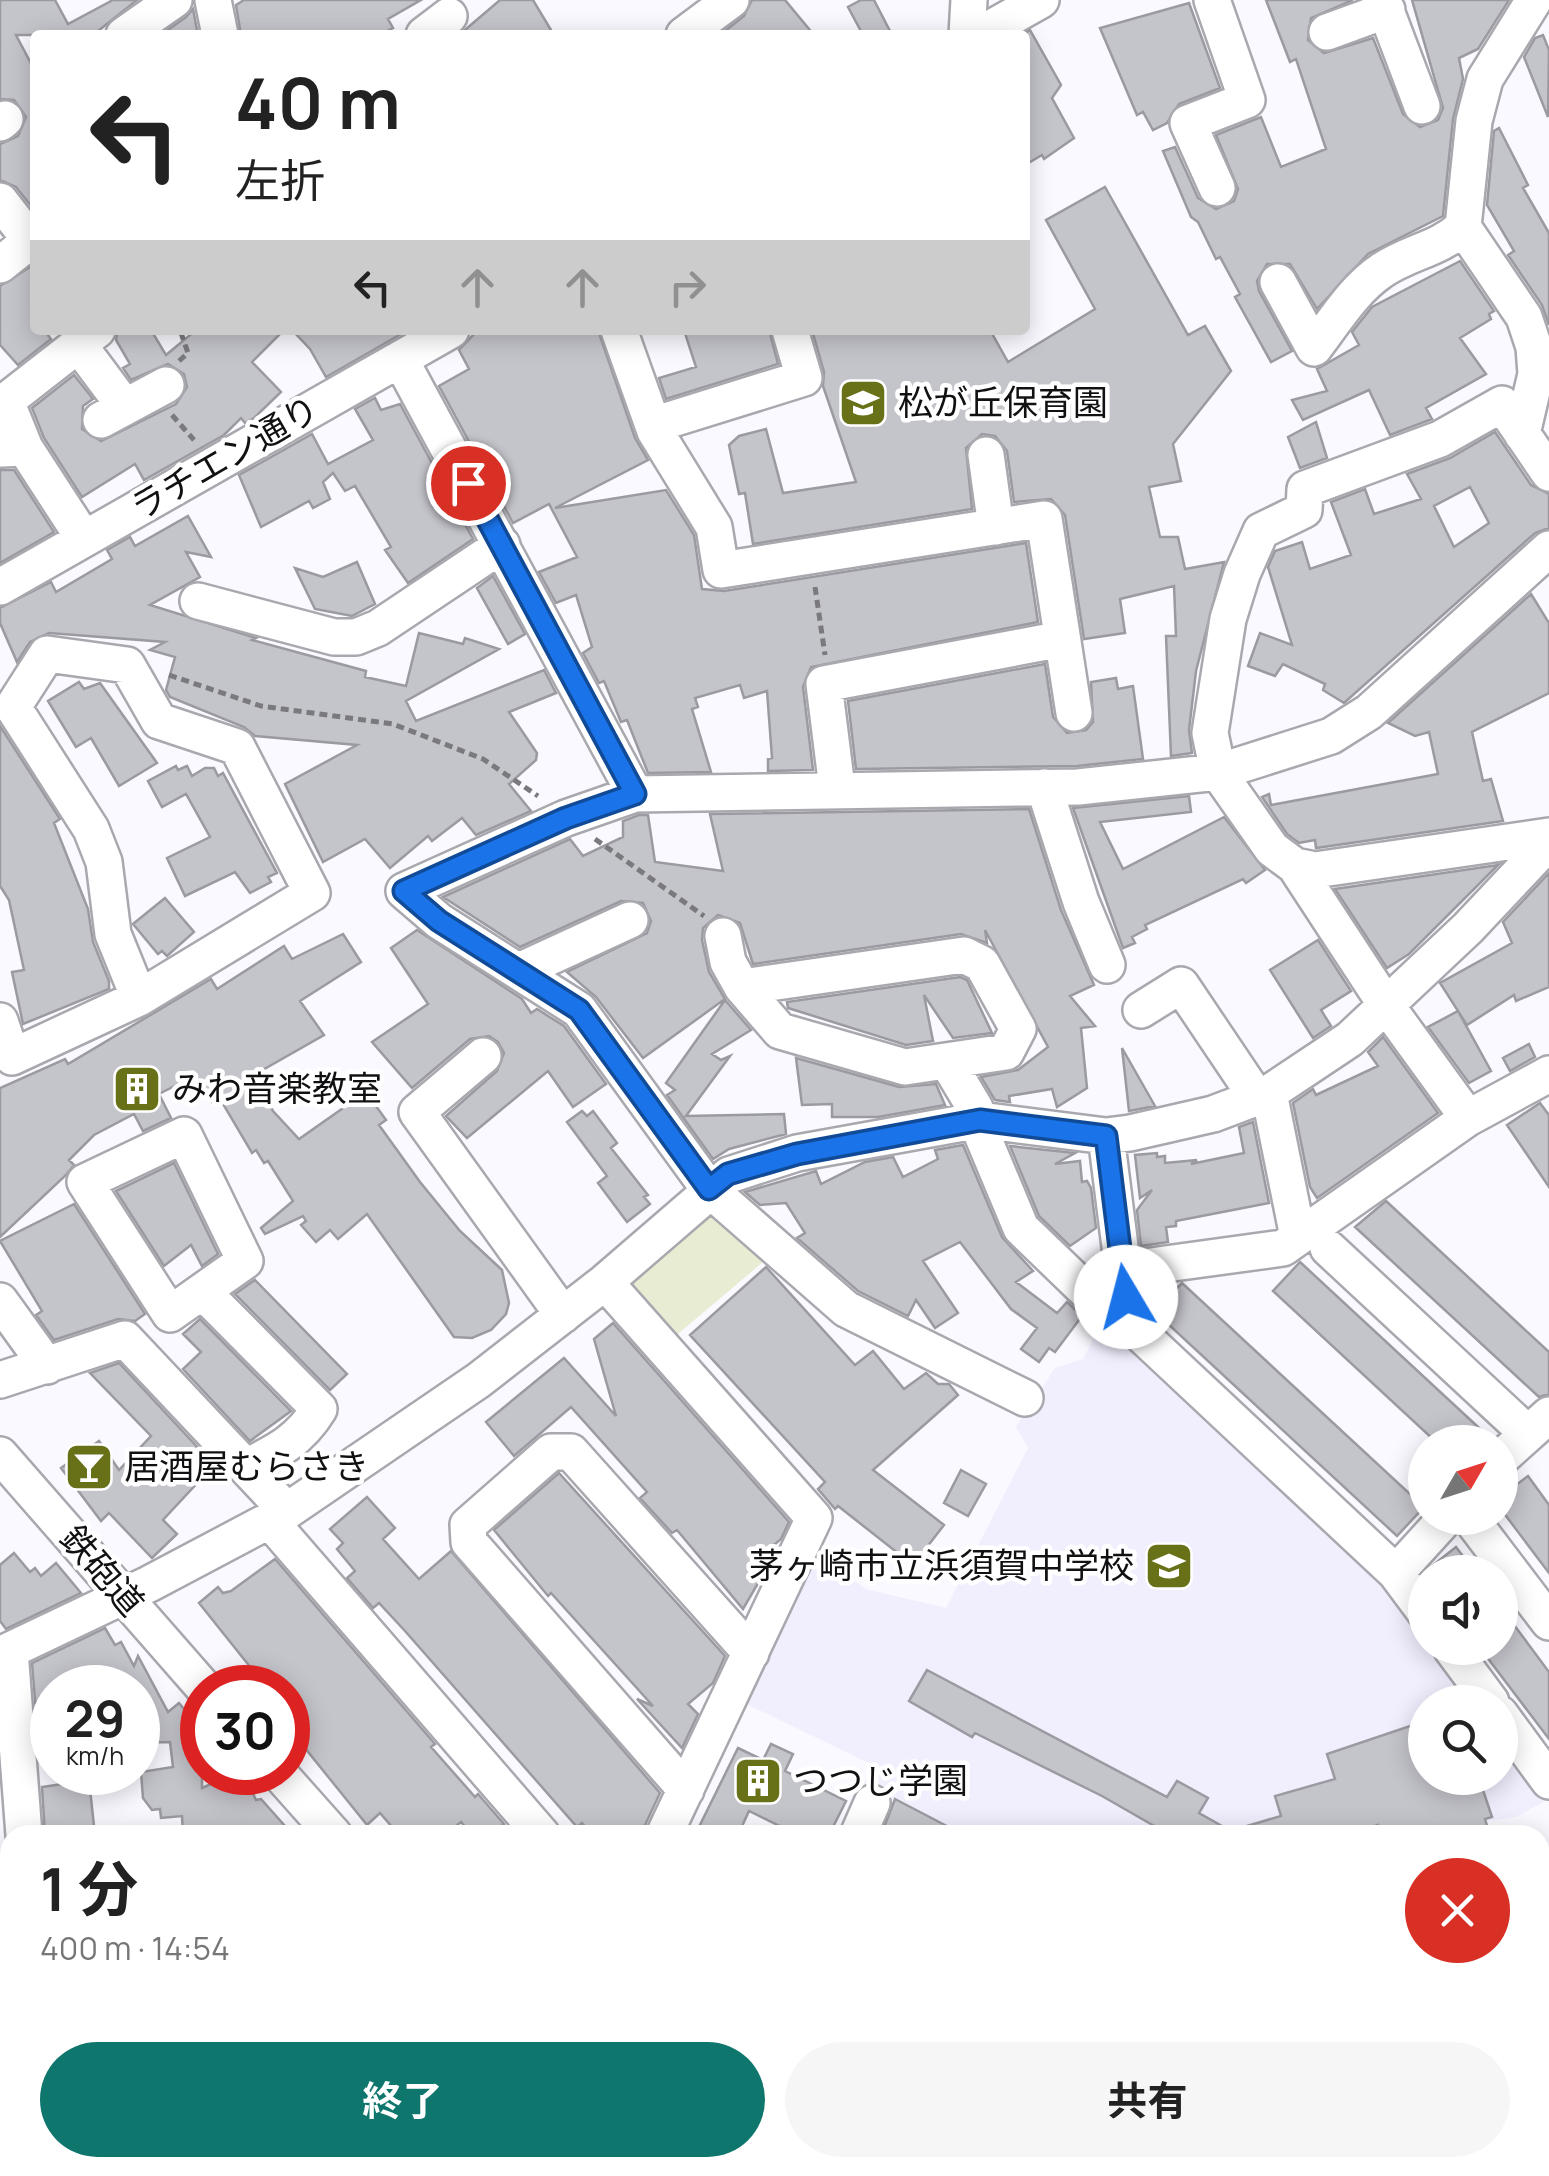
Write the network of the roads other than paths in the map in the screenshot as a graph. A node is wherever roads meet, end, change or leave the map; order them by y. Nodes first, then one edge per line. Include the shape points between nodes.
1 (174, 0) edge
2 (731, 0) edge
3 (970, 0) edge
4 (1041, 0) edge
5 (1212, 0) edge
6 (1537, 0) edge
7 (1384, 5) edge
8 (1549, 20) edge
9 (131, 30) edge
10 (691, 30) edge
11 (967, 30) edge
12 (988, 30) edge
13 (1327, 32) dead end
14 (1422, 106) dead end
15 (1217, 188) dead end
16 (0, 201) edge
17 (1463, 226) junction
18 (30, 236) edge
19 (30, 241) edge
20 (0, 265) edge
21 (1278, 282) dead end
22 (440, 335) edge
23 (621, 335) edge
24 (791, 335) edge
25 (87, 337) edge
26 (400, 359) junction
27 (166, 385) dead end
28 (653, 425) junction
29 (1522, 434) junction
30 (12, 449) edge
31 (986, 455) dead end
32 (1549, 473) edge
33 (996, 527) junction
34 (84, 539) junction
35 (502, 545) junction
36 (1549, 549) edge
37 (0, 588) edge
38 (198, 601) dead end
39 (1062, 639) junction
40 (4, 704) edge
41 (1074, 713) dead end
42 (1218, 772) junction
43 (1044, 787) junction
44 (836, 788) junction
45 (635, 794) junction
46 (1549, 839) edge
47 (1294, 866) junction
48 (630, 920) dead end
49 (723, 936) road end
50 (1107, 965) dead end
51 (520, 971) junction
52 (742, 987) junction
53 (139, 998) junction
54 (1386, 1005) junction
55 (1141, 1010) dead end
56 (0, 1021) edge
57 (483, 1056) dead end
58 (948, 1061) junction
59 (1549, 1074) edge
60 (1263, 1096) junction
61 (1468, 1118) junction
62 (980, 1120) junction
63 (1106, 1136) junction
64 (709, 1189) junction
65 (1313, 1242) junction
66 (1122, 1270) junction
67 (605, 1282) junction
68 (204, 1293) junction
69 (0, 1301) edge
70 (170, 1314) junction
71 (564, 1314) junction
72 (1130, 1324) junction
73 (124, 1339) junction
74 (47, 1366) junction
75 (0, 1380) edge
76 (1025, 1398) dead end
77 (1538, 1423) edge
78 (1518, 1442) edge
79 (0, 1455) edge
80 (246, 1467) junction
81 (278, 1516) junction
82 (1430, 1535) edge
83 (1483, 1535) edge
84 (1396, 1572) junction
85 (1408, 1589) edge
86 (124, 1596) junction
87 (1549, 1622) edge
88 (5, 1653) edge
89 (751, 1653) junction
90 (184, 1665) edge
91 (1518, 1739) edge
92 (1549, 1782) edge
93 (686, 1790) junction
94 (298, 1795) edge
95 (23, 1825) edge
96 (325, 1825) edge
97 (534, 1825) edge
98 (669, 1825) edge

1 - 9 street
2 - 10 street
3 - 11 street
4 - 12 street
5 - 15 street via 1246,100 1188,122
6 - 8 street
6 - 17 street via 1485,79
7 - 13 street
7 - 14 street
16 - 18 street
17 - 21 street via 1444,245 1382,270 1314,348
17 - 29 street via 1524,317 1534,347 1536,374
19 - 20 street
22 - 26 street, ラチエン通り
23 - 28 street
24 - 28 street via 804,378
25 - 27 street via 113,414
25 - 30 street via 6,401
26 - 34 street, ラチエン通り
26 - 35 street
28 - 33 street via 714,528 721,570
29 - 32 street
29 - 42 street via 1502,404 1440,439 1304,489 1304,510 1261,532 1228,619 1210,733
30 - 34 street
31 - 33 street
33 - 39 street via 1044,519
34 - 37 street, ラチエン通り
35 - 38 street via 356,637
35 - 45 street
36 - 42 street via 1369,712 1331,736
39 - 41 street
39 - 44 street via 824,684
40 - 53 street via 91,829 104,862 113,934
40 - 53 street via 47,654 127,666 159,721 236,748 312,893
42 - 43 street
42 - 47 street via 1272,849
43 - 44 street
43 - 50 street
44 - 45 street
45 - 51 street via 404,891
46 - 47 street via 1316,870
46 - 54 street
47 - 54 street
48 - 51 street
49 - 52 street
51 - 64 street via 579,1010
52 - 58 street via 780,1031 905,1067
52 - 58 street via 964,955 982,964 1018,1030 1006,1052
53 - 56 street via 12,1057
54 - 60 street via 1304,1074
54 - 61 street
55 - 60 street via 1190,979
57 - 71 street via 418,1112
58 - 62 street
59 - 61 street
60 - 63 street
60 - 65 street
61 - 65 street
62 - 63 street
62 - 64 street via 797,1154 728,1174
62 - 72 street via 1021,1228 1108,1312
63 - 66 street
64 - 67 street
64 - 76 street via 846,1309
65 - 66 street
65 - 77 street
66 - 72 street
67 - 71 street
67 - 89 street via 814,1518
68 - 70 street
68 - 70 street via 245,1261 184,1135 85,1182
68 - 80 street via 318,1408 288,1446
69 - 74 street
70 - 73 street
71 - 81 street
72 - 84 street
73 - 74 street
73 - 80 street
74 - 75 street
77 - 78 street
79 - 86 street, 鉄砲道
80 - 81 street
81 - 86 street
81 - 97 street
82 - 84 street
83 - 87 street
84 - 85 street
86 - 88 street
86 - 90 street, 鉄砲道
88 - 95 street
89 - 93 street
89 - 93 street via 572,1452 551,1452 468,1526 469,1542
91 - 92 street
93 - 98 street
94 - 96 street

